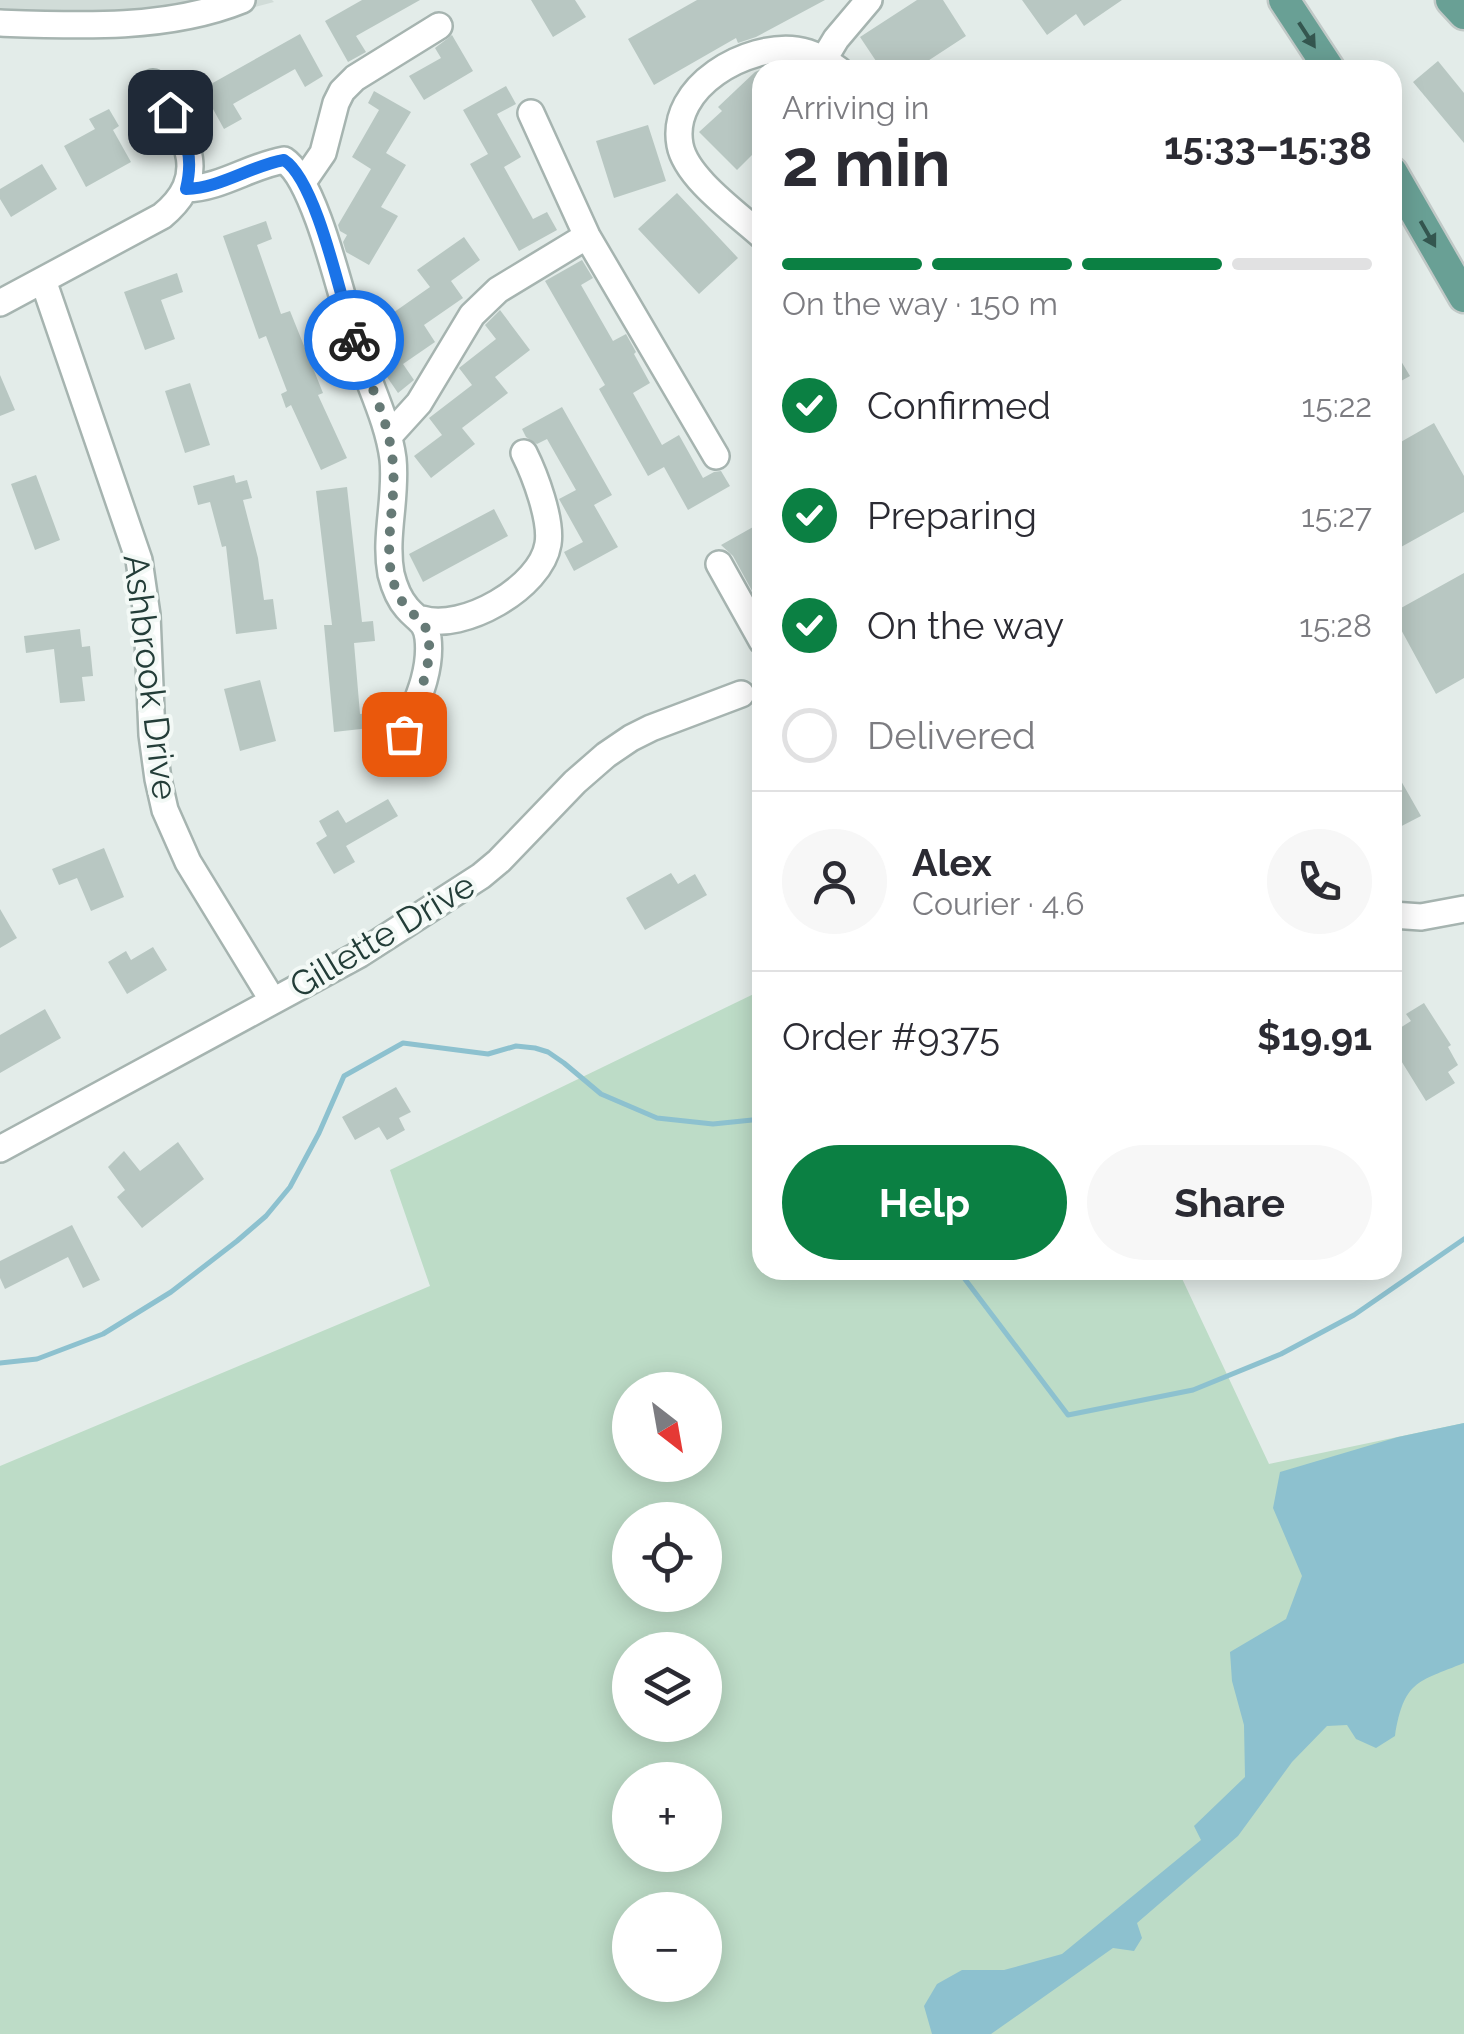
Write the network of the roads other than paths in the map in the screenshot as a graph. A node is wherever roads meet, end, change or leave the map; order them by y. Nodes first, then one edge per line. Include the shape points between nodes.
1 (242, 0) edge
2 (869, 0) edge
3 (1284, 0) edge
4 (1451, 0) edge
5 (1464, 14) edge
6 (0, 23) edge
7 (439, 26) dead end
8 (822, 60) edge
9 (832, 60) edge
10 (1323, 60) edge
11 (154, 83) dead end
12 (531, 113) dead end
13 (303, 182) junction
14 (186, 189) junction
15 (1402, 189) edge
16 (752, 227) edge
17 (586, 236) junction
18 (43, 280) junction
19 (1464, 297) edge
20 (0, 303) edge
21 (389, 436) junction
22 (524, 453) dead end
23 (716, 456) dead end
24 (719, 564) dead end
25 (422, 620) junction
26 (752, 623) edge
27 (741, 694) dead end
28 (404, 734) dead end
29 (1464, 909) edge
30 (1402, 916) edge
31 (273, 1002) junction
32 (0, 1149) edge

1 - 6 street via 124,24
2 - 9 street via 836,40
3 -> 10 main road
4 - 5 main road
7 - 13 street via 342,91 324,153
8 - 16 street via 804,50 747,54 713,75 684,110 680,146 690,167
11 - 14 street via 187,142
12 - 17 street
13 - 14 street via 284,160
13 - 21 street
14 - 18 street via 162,216
15 -> 19 main road
17 - 21 street via 498,290 472,315 419,403
17 - 23 street
18 - 20 street
18 - 31 street, Ashbrook Drive via 139,560 152,734 165,810 188,862
21 - 25 street via 392,576 401,600
22 - 25 street via 539,486 548,534 538,568 485,609 438,623
24 - 26 street
25 - 28 street via 429,655
27 - 31 street, Gillette Drive via 631,738 574,782 481,876
29 - 30 street
31 - 32 street, Gillette Drive

